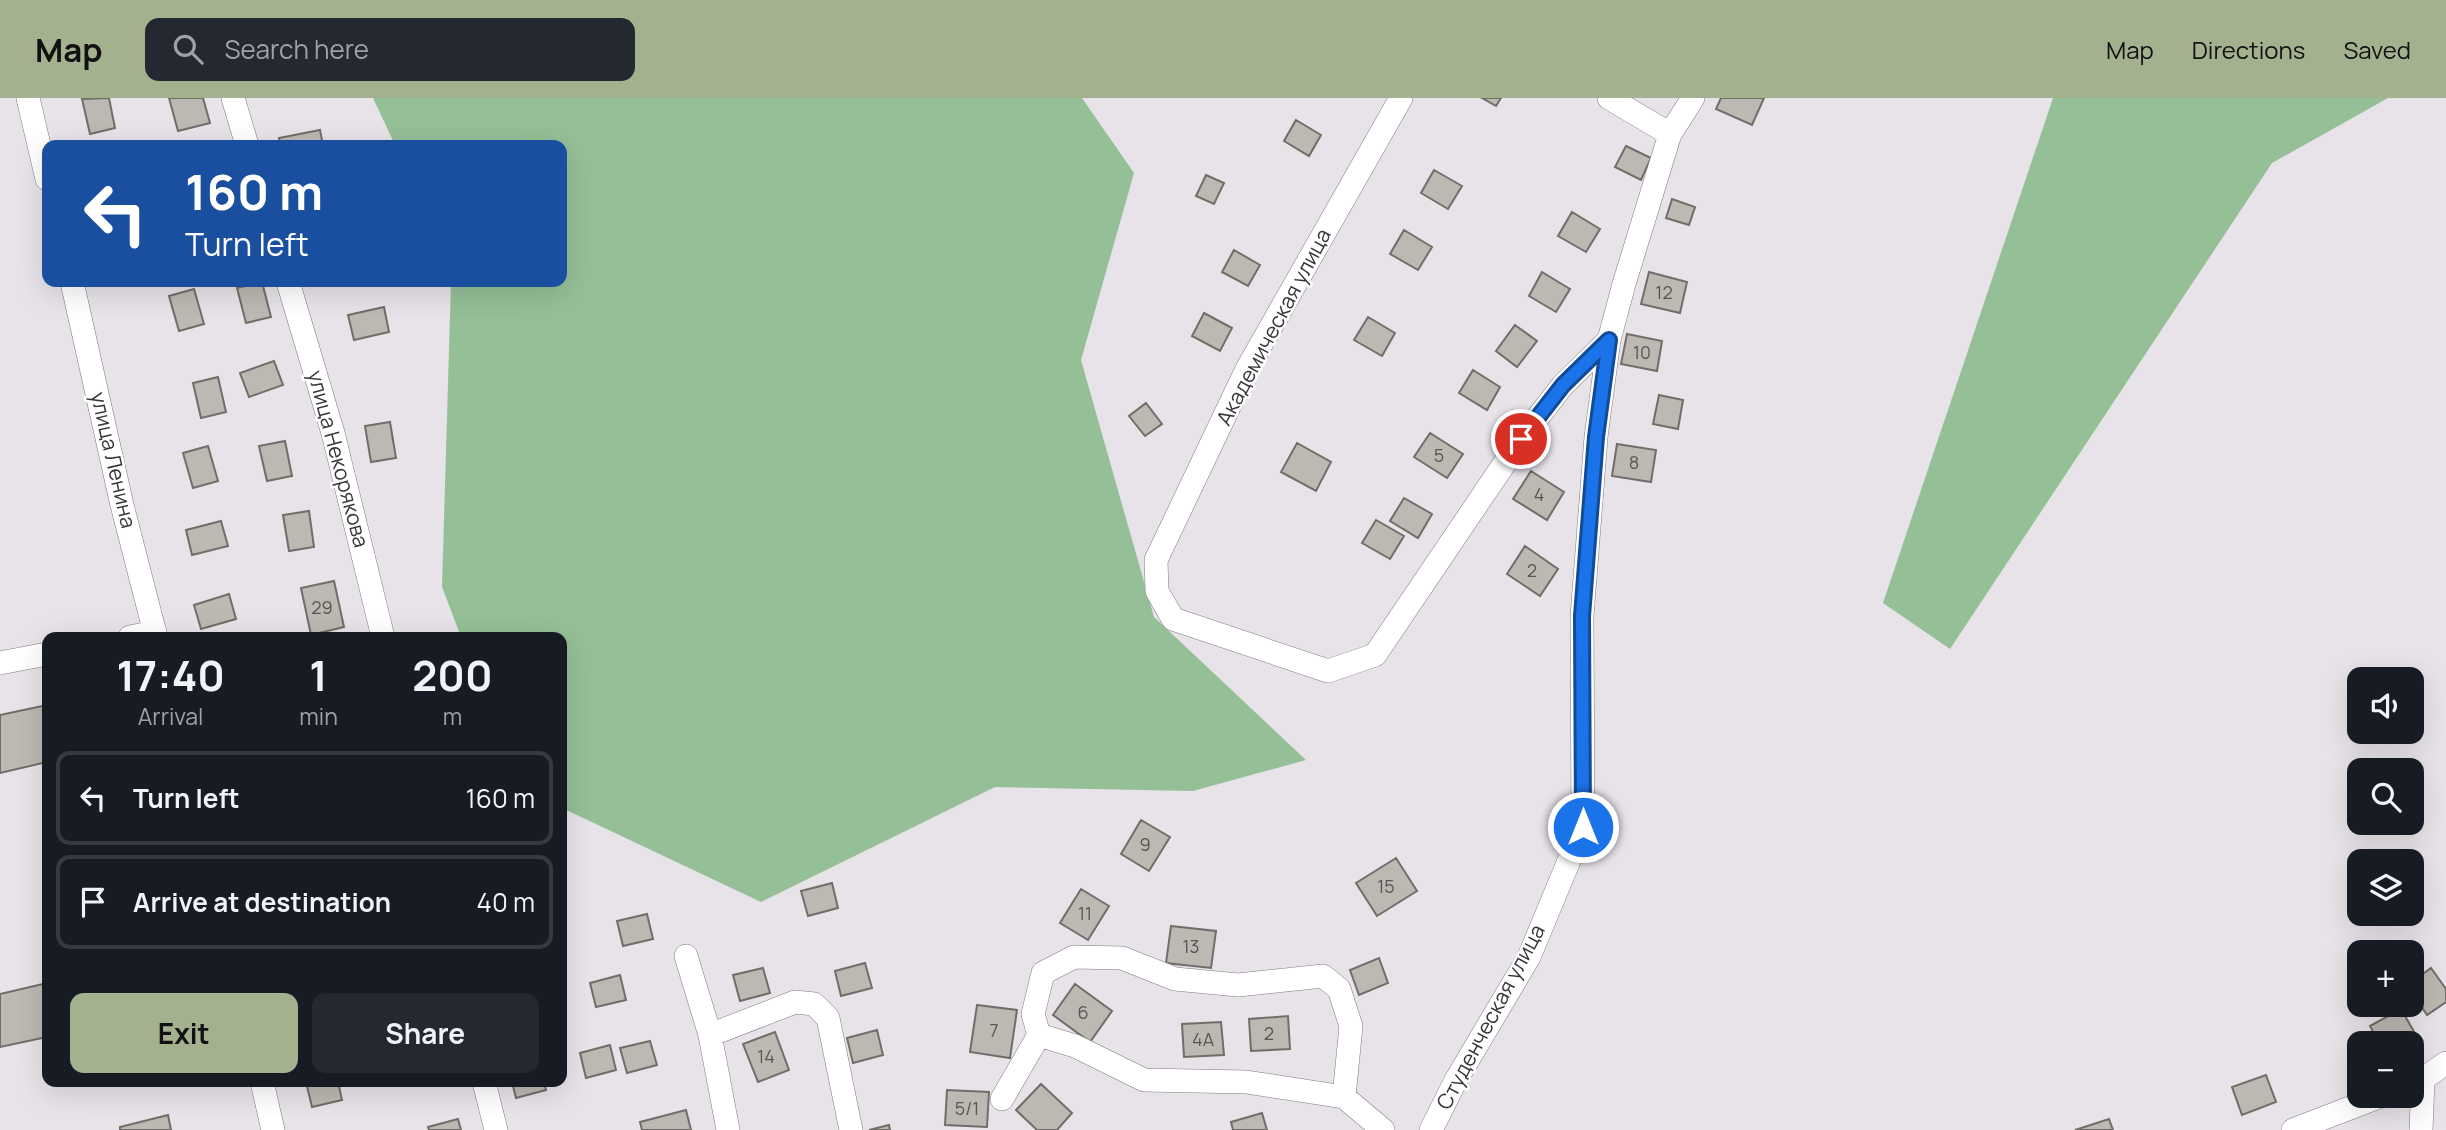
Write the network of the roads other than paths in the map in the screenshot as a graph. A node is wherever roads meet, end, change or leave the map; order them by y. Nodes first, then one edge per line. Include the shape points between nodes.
1 (28, 98) edge
2 (233, 98) edge
3 (1401, 98) edge
4 (1609, 98) edge
5 (1693, 98) edge
6 (1670, 134) junction
7 (246, 140) edge
8 (42, 158) edge
9 (73, 287) edge
10 (289, 287) edge
11 (1609, 340) junction
12 (154, 632) edge
13 (382, 632) edge
14 (42, 655) edge
15 (0, 663) edge
16 (686, 956) dead end
17 (710, 1035) junction
18 (1039, 1035) junction
19 (2446, 1063) edge
20 (2424, 1077) edge
21 (263, 1087) edge
22 (485, 1087) edge
23 (1344, 1097) junction
24 (1002, 1099) dead end
25 (2350, 1108) edge
26 (2419, 1108) edge
27 (273, 1130) edge
28 (496, 1130) edge
29 (728, 1130) edge
30 (851, 1130) edge
31 (1383, 1130) edge
32 (1431, 1130) edge
33 (2293, 1130) edge
34 (2421, 1130) edge

1 - 8 street
2 - 7 street
3 - 11 street, Академическая улица via 1247,369 1156,560 1157,591 1174,619 1328,670 1374,654 1521,439 1563,385
4 - 6 street
5 - 6 street
6 - 11 street
9 - 12 street, улица Ленина
10 - 13 street, улица Некорякова via 333,433
11 - 32 street, Студенческая улица via 1582,616 1583,827 1529,957
14 - 15 street
16 - 17 street
17 - 29 street
17 - 30 street via 795,1002 814,1004 828,1018
18 - 23 street via 1075,1046 1144,1080 1246,1082
18 - 23 street via 1033,1014 1043,973 1074,957 1122,958 1175,979 1238,985 1323,976 1339,989 1350,1026
18 - 24 street
19 - 20 street
21 - 27 street
22 - 28 street
23 - 31 street
25 - 33 street
26 - 34 street

